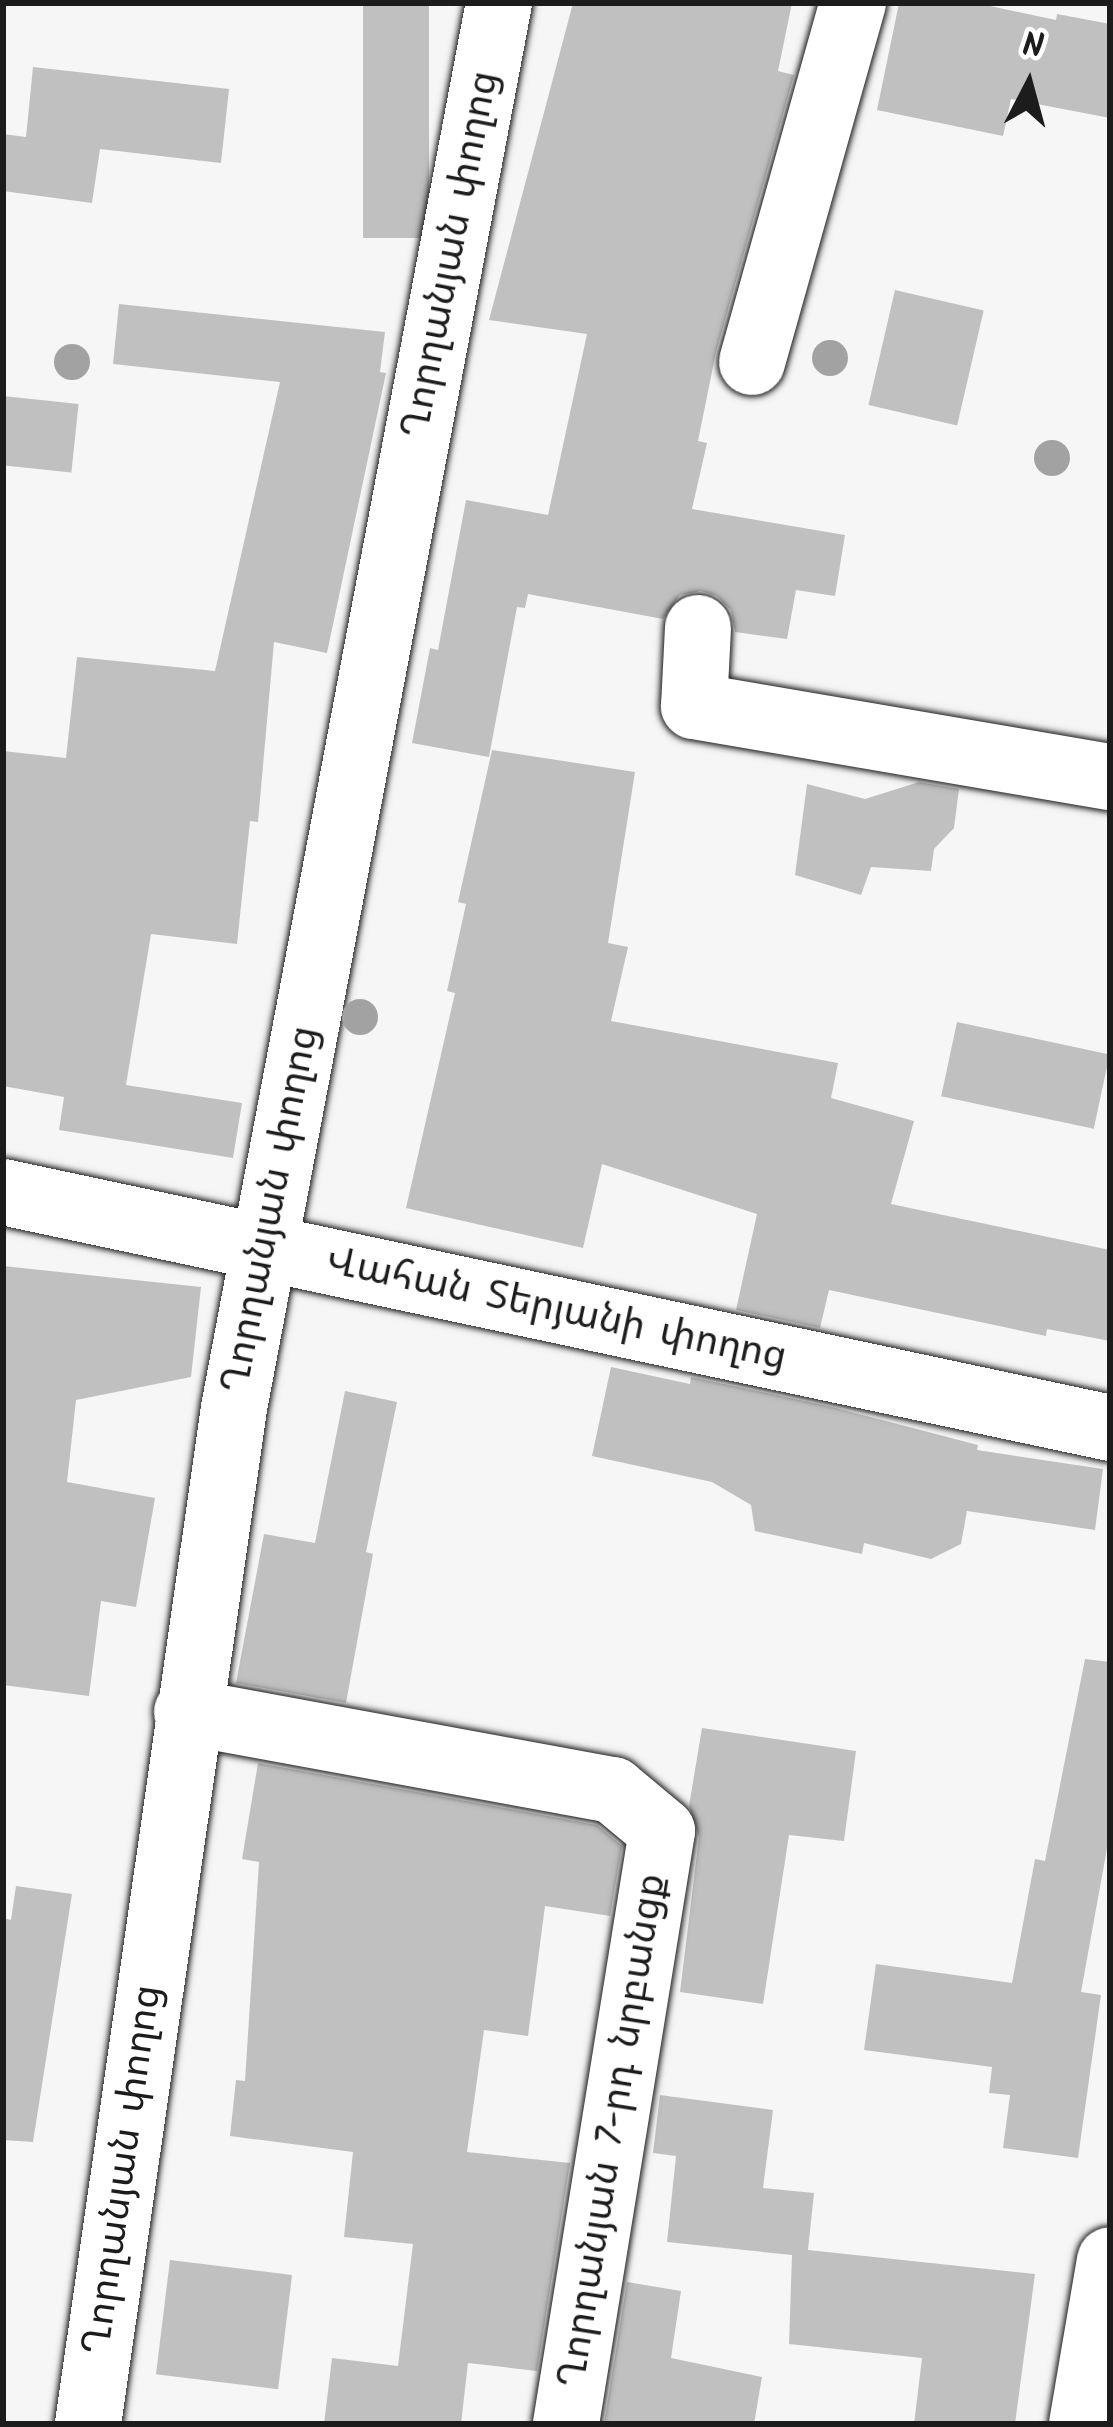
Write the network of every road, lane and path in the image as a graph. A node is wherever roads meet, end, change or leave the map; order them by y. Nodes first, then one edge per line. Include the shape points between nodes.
1 (500, 3) edge
2 (854, 3) edge
3 (752, 362) dead end
4 (698, 628) dead end
5 (1110, 777) edge
6 (3, 1192) edge
7 (265, 1249) junction
8 (1110, 1428) edge
9 (188, 1712) junction
10 (1110, 2260) edge
11 (88, 2424) edge
12 (566, 2424) edge
13 (1082, 2424) edge

1 - 7 street, Ղորղանյան փողոց
2 - 3 street
4 - 5 street via 694,706
6 - 7 street, Վահան Տերյանի փողոց
7 - 8 street, Վահան Տերյանի փողոց
7 - 9 street, Ղորղանյան փողոց
9 - 11 street, Ղորղանյան փողոց
9 - 12 street, Ղորղանյան 7-րդ նրբանցք via 613,1790 662,1831
10 - 13 street

